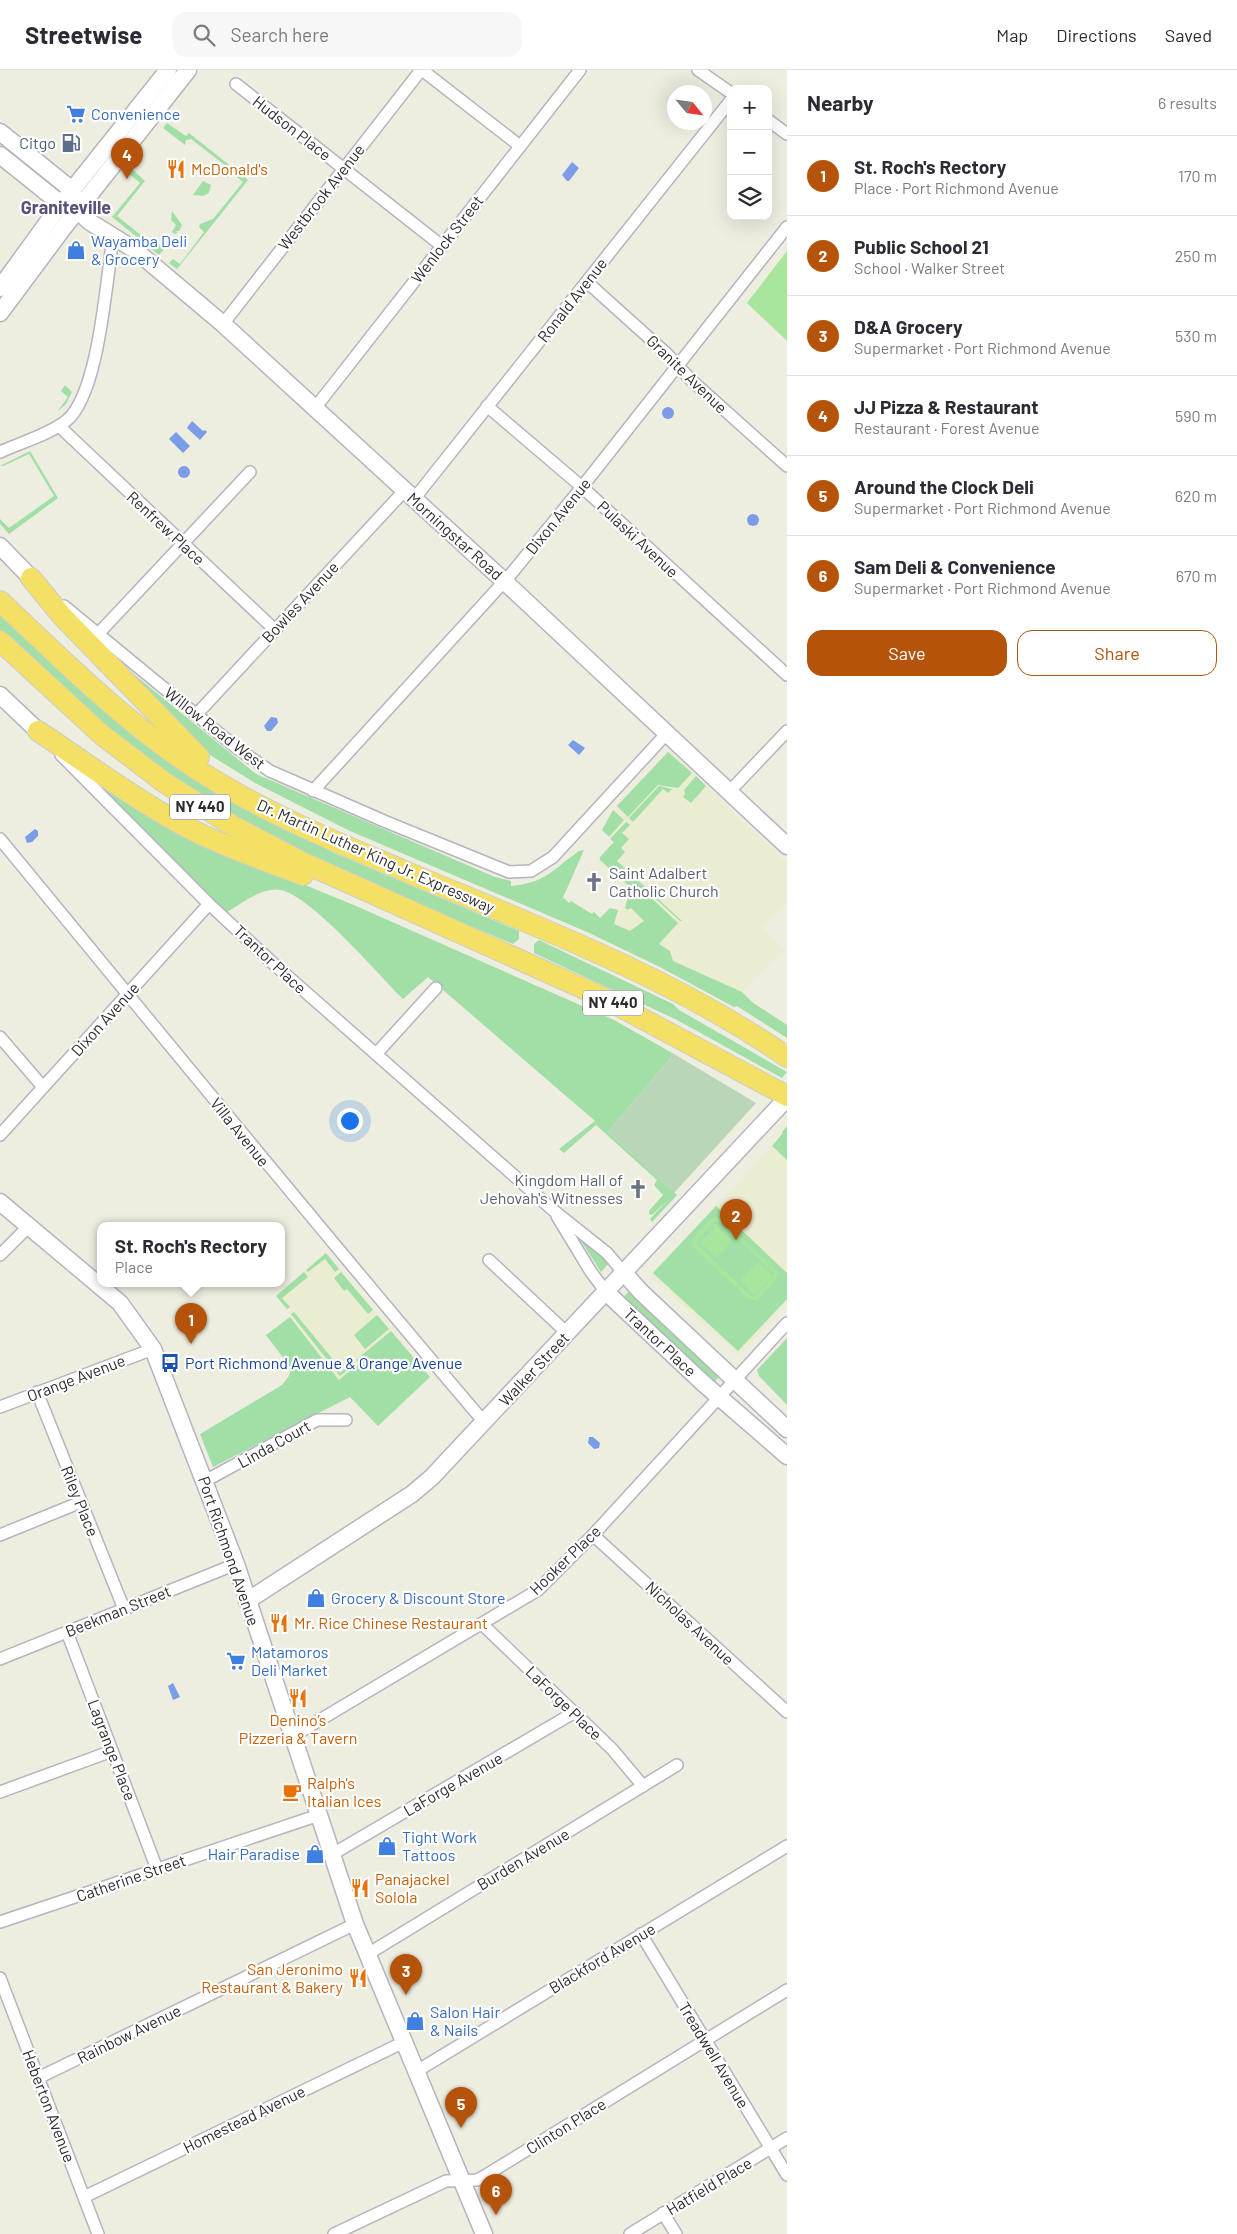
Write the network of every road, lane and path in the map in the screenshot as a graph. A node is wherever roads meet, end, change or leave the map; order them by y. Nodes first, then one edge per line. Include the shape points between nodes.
1 (168, 70) edge
2 (188, 70) edge
3 (422, 70) edge
4 (580, 70) edge
5 (698, 70) edge
6 (236, 84) dead end
7 (727, 90) edge
8 (727, 105) edge
9 (772, 123) edge
10 (0, 132) edge
11 (787, 134) edge
12 (520, 146) junction
13 (0, 155) edge
14 (343, 168) junction
15 (72, 190) junction
16 (61, 204) junction
17 (77, 210) junction
18 (787, 227) edge
19 (113, 238) junction
20 (442, 246) junction
21 (587, 282) junction
22 (0, 288) edge
23 (0, 313) edge
24 (222, 324) junction
25 (678, 366) junction
26 (487, 406) junction
27 (315, 408) junction
28 (59, 426) junction
29 (0, 452) edge
30 (786, 462) edge
31 (250, 472) dead end
32 (582, 487) junction
33 (409, 495) junction
34 (182, 543) junction
35 (0, 546) edge
36 (31, 578) junction
37 (504, 581) junction
38 (0, 601) edge
39 (275, 630) junction
40 (98, 634) junction
41 (0, 641) edge
42 (787, 675) edge
43 (0, 695) edge
44 (196, 715) junction
45 (38, 731) junction
46 (668, 732) junction
47 (787, 732) edge
48 (312, 791) junction
49 (730, 791) junction
50 (274, 812) junction
51 (0, 839) edge
52 (787, 846) edge
53 (210, 904) junction
54 (434, 923) junction
55 (436, 988) dead end
56 (129, 993) junction
57 (0, 1037) edge
58 (768, 1044) junction
59 (787, 1053) edge
60 (376, 1054) junction
61 (787, 1057) edge
62 (43, 1088) junction
63 (787, 1097) edge
64 (0, 1135) edge
65 (0, 1202) edge
66 (553, 1210) junction
67 (28, 1227) junction
68 (0, 1255) edge
69 (489, 1260) dead end
70 (624, 1273) junction
71 (97, 1284) edge
72 (101, 1287) edge
73 (606, 1292) junction
74 (787, 1323) edge
75 (567, 1333) junction
76 (153, 1349) junction
77 (735, 1380) junction
78 (38, 1392) junction
79 (720, 1397) junction
80 (0, 1406) edge
81 (346, 1420) dead end
82 (484, 1422) junction
83 (787, 1429) edge
84 (787, 1456) edge
85 (205, 1481) junction
86 (81, 1502) junction
87 (593, 1534) junction
88 (0, 1535) edge
89 (236, 1564) junction
90 (247, 1601) junction
91 (124, 1609) junction
92 (482, 1624) junction
93 (67, 1632) junction
94 (0, 1659) edge
95 (575, 1712) junction
96 (787, 1712) edge
97 (293, 1736) junction
98 (112, 1751) junction
99 (677, 1765) dead end
100 (643, 1786) junction
101 (0, 1792) edge
102 (319, 1815) junction
103 (787, 1846) edge
104 (331, 1855) junction
105 (158, 1869) junction
106 (0, 1922) edge
107 (355, 1924) junction
108 (641, 1934) junction
109 (368, 1954) junction
110 (0, 1978) edge
111 (787, 1990) edge
112 (705, 2040) junction
113 (404, 2042) junction
114 (417, 2071) junction
115 (38, 2078) junction
116 (787, 2138) edge
117 (770, 2148) junction
118 (787, 2175) edge
119 (462, 2180) junction
120 (84, 2197) junction
121 (664, 2213) junction
122 (98, 2234) edge
123 (334, 2234) edge
124 (484, 2234) edge
125 (630, 2234) edge
126 (676, 2234) edge

1 - 15 main road
2 - 17 main road
3 - 12 street
3 - 14 street, Westbrook Avenue
4 - 12 street, Wenlock Street
5 - 7 street
6 - 14 street, Hudson Place
8 - 21 street, Ronald Avenue
9 - 11 street
10 - 15 main road
12 - 20 street, Wenlock Street
13 - 16 main road, Morningstar Road
14 - 20 street, Hudson Place
14 - 24 street, Westbrook Avenue
15 - 16 main road
15 - 17 main road
16 - 17 main road, Morningstar Road
16 - 22 main road
17 - 19 main road, Morningstar Road
17 - 23 main road
18 - 25 street, Dixon Avenue
19 - 24 main road, Morningstar Road via 135,250
19 - 28 street via 89,384 78,408
20 - 27 street, Wenlock Street
21 - 25 street, Granite Avenue
21 - 26 street, Ronald Avenue
24 - 27 main road, Morningstar Road
25 - 30 street, Granite Avenue
25 - 32 street, Dixon Avenue
26 - 32 street, Pulaski Avenue
26 - 33 street, Ronald Avenue
27 - 33 main road, Morningstar Road
28 - 29 street
28 - 34 street, Renfrew Place
31 - 34 street
32 - 37 street, Dixon Avenue
32 - 42 street, Pulaski Avenue
33 - 37 main road, Morningstar Road
33 - 39 street, Bowles Avenue
34 - 39 street, Renfrew Place
34 - 40 street
35 - 36 main road, Willow Road West
36 - 40 street, Willow Road West
36 - 50 highway via 62,616 191,751
37 - 46 main road, Morningstar Road
37 - 48 street, Dixon Avenue
38 - 50 highway, Dr. Martin Luther King Jr. Expressway / NY 440 via 141,728 219,784
39 - 44 street, Bowles Avenue
40 - 44 street, Willow Road West
41 - 54 highway, Dr. Martin Luther King Jr. Expressway / NY 440 via 102,735 199,806 302,862
43 - 45 main road, Trantor Place
44 - 48 street, Willow Road West via 254,760
45 - 53 street, Trantor Place
45 - 54 highway via 129,793 204,836
46 - 48 street, Willow Road West via 553,857 538,868 522,872 501,870
46 - 49 main road, Morningstar Road
47 - 49 street
49 - 52 main road, Morningstar Road
50 - 58 highway, Dr. Martin Luther King Jr. Expressway / NY 440 via 591,950
51 - 56 street, Villa Avenue
53 - 56 street, Dixon Avenue
53 - 60 street, Trantor Place
54 - 63 highway, Dr. Martin Luther King Jr. Expressway / NY 440 via 600,996
55 - 60 street
56 - 62 street, Dixon Avenue
56 - 82 street, Villa Avenue via 249,1143
57 - 62 street
58 - 59 highway
58 - 61 highway, Dr. Martin Luther King Jr. Expressway / NY 440
60 - 66 street, Trantor Place
62 - 64 street, Dixon Avenue
63 - 70 main road, Walker Street
65 - 67 main road, Port Richmond Avenue
66 - 70 street, Trantor Place via 607,1253
66 - 73 street, Trantor Place
67 - 68 street
67 - 71 main road, Port Richmond Avenue
69 - 75 street
70 - 73 main road, Walker Street
70 - 77 main road, Trantor Place
72 - 76 main road, Port Richmond Avenue via 120,1303
73 - 75 main road, Walker Street
73 - 79 main road, Trantor Place
74 - 77 street, Hooker Place
75 - 82 main road, Walker Street
76 - 78 street, Orange Avenue
76 - 85 main road, Port Richmond Avenue
77 - 79 street, Hooker Place
77 - 83 main road, Trantor Place
78 - 80 street, Orange Avenue
78 - 86 street, Riley Place
79 - 84 main road, Trantor Place
79 - 87 street, Hooker Place
81 - 85 street, Linda Court via 317,1420
82 - 90 main road, Walker Street via 412,1494
85 - 89 main road, Port Richmond Avenue
86 - 88 street
86 - 91 street, Riley Place
87 - 92 street, Hooker Place via 538,1590
87 - 96 street, Nicholas Avenue
89 - 90 main road, Port Richmond Avenue
89 - 91 street, Beekman Street
90 - 97 main road, Port Richmond Avenue
91 - 93 street, Beekman Street
92 - 95 street, LaForge Place
92 - 97 street, Hooker Place
93 - 94 street, Beekman Street
93 - 98 street, Lagrange Place
95 - 100 street, LaForge Place
95 - 104 street, LaForge Avenue
97 - 102 main road, Port Richmond Avenue
98 - 101 street
98 - 105 street, Lagrange Place
99 - 100 street, Burden Avenue
100 - 109 street, Burden Avenue
102 - 104 main road, Port Richmond Avenue
102 - 105 street, Catherine Street
103 - 108 street, Blackford Avenue
104 - 107 main road, Port Richmond Avenue
105 - 106 street, Catherine Street
107 - 109 main road, Port Richmond Avenue
107 - 115 street, Rainbow Avenue
108 - 112 street, Treadwell Avenue
108 - 114 street, Blackford Avenue
109 - 113 main road, Port Richmond Avenue
110 - 115 street, Heberton Avenue
111 - 112 street, Clinton Place
112 - 117 street, Treadwell Avenue
112 - 119 street, Clinton Place via 483,2177
113 - 114 main road, Port Richmond Avenue
113 - 120 street, Homestead Avenue
114 - 119 main road, Port Richmond Avenue
115 - 120 street, Heberton Avenue
116 - 117 street, Hatfield Place
117 - 118 street, Treadwell Avenue
117 - 121 street, Hatfield Place
119 - 123 street, Clinton Place via 446,2181
119 - 124 main road, Port Richmond Avenue
120 - 122 street, Heberton Avenue
121 - 125 street, Hatfield Place
121 - 126 street

